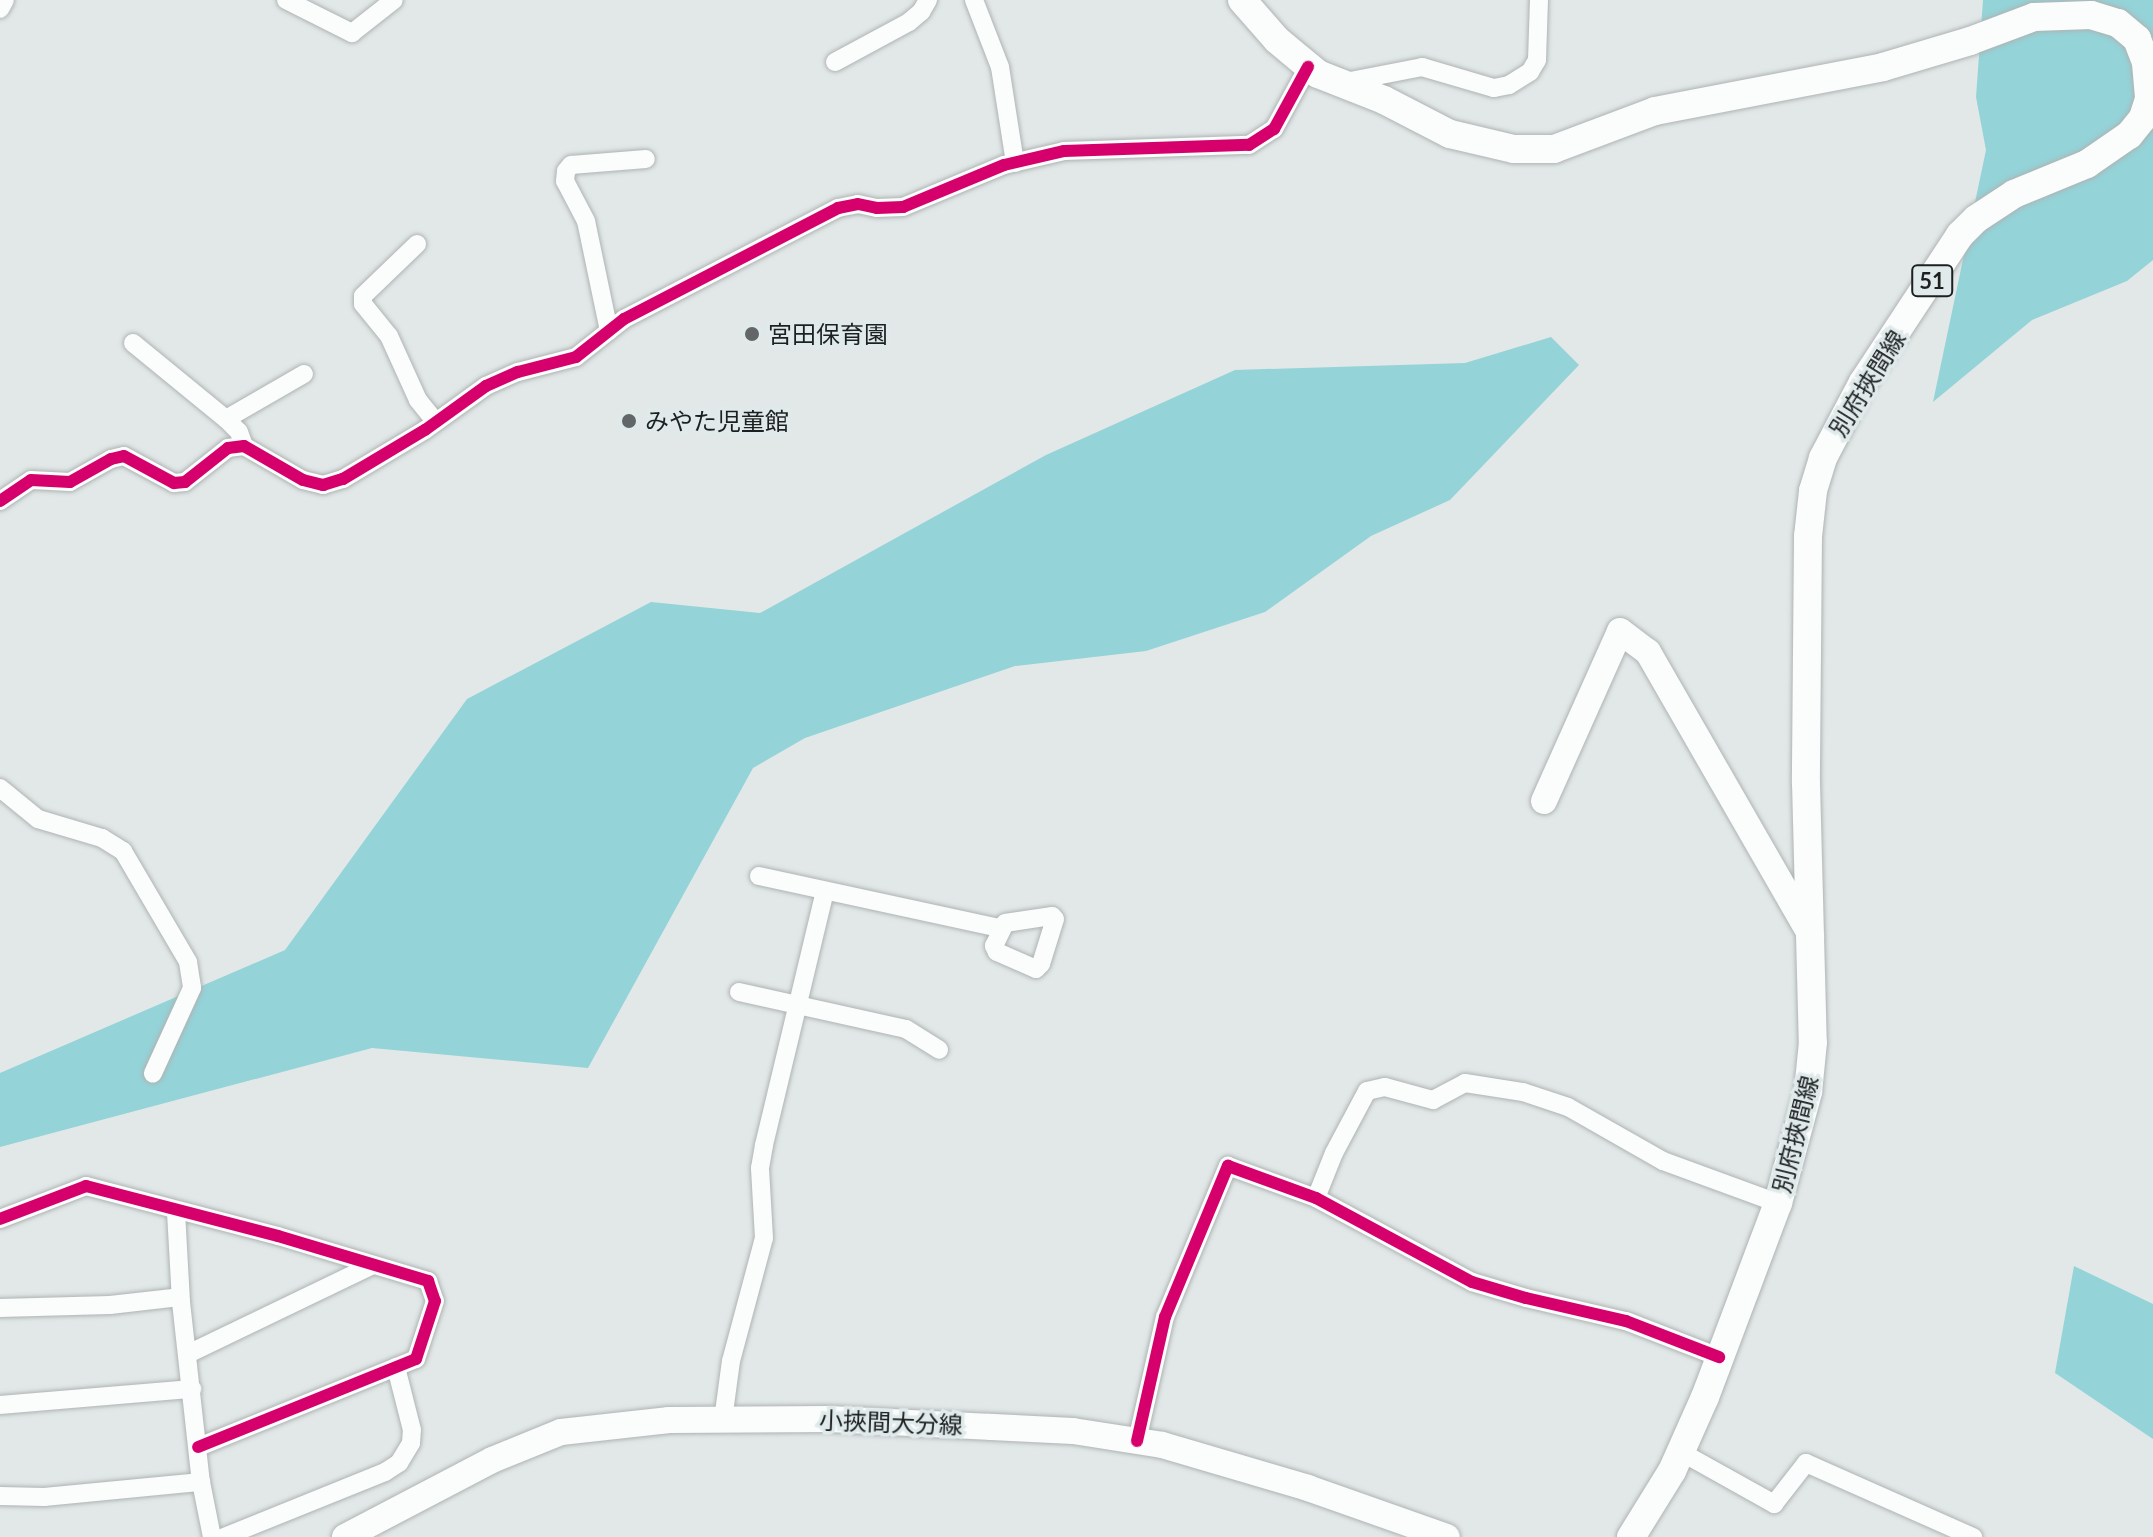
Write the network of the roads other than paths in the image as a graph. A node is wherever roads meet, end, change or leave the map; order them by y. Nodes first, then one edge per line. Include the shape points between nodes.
1 (5, 0) edge
2 (286, 0) edge
3 (394, 0) edge
4 (928, 0) edge
5 (974, 0) edge
6 (1242, 0) edge
7 (1539, 0) edge
8 (0, 9) edge
9 (835, 62) dead end
10 (1308, 67) junction
11 (1338, 83) junction
12 (646, 159) dead end
13 (1015, 163) junction
14 (417, 244) dead end
15 (609, 331) junction
16 (133, 343) dead end
17 (304, 374) dead end
18 (226, 419) junction
19 (436, 422) junction
20 (244, 446) junction
21 (0, 501) edge
22 (0, 788) edge
23 (1544, 801) dead end
24 (759, 876) dead end
25 (825, 891) junction
26 (1000, 928) dead end
27 (1811, 935) junction
28 (739, 992) dead end
29 (796, 1006) junction
30 (939, 1050) dead end
31 (153, 1073) dead end
32 (1316, 1198) junction
33 (1778, 1203) junction
34 (176, 1212) junction
35 (0, 1219) edge
36 (373, 1265) junction
37 (180, 1297) junction
38 (0, 1308) edge
39 (188, 1354) junction
40 (1719, 1357) junction
41 (396, 1367) junction
42 (192, 1389) junction
43 (0, 1405) edge
44 (723, 1420) junction
45 (1137, 1441) junction
46 (198, 1447) junction
47 (1681, 1452) junction
48 (201, 1482) junction
49 (0, 1496) edge
50 (360, 1534) edge
51 (212, 1537) edge
52 (224, 1537) edge
53 (1447, 1537) edge
54 (1631, 1537) edge
55 (1973, 1537) edge

1 - 8 street
2 - 3 street via 352,33
4 - 9 street via 909,22
5 - 13 street via 1000,67
6 - 10 main road, 別府挾間線 / 51
7 - 11 street via 1537,60 1530,72 1509,85 1494,88 1415,67
10 - 11 main road, 別府挾間線 / 51
10 - 13 street via 1274,129 1249,145 1064,151
11 - 27 main road, 別府挾間線 / 51 via 1475,142 1543,150 1569,146 1655,111 1912,60 2023,19 2091,15 2118,23 2137,39 2150,87 2137,127 2100,156 2014,194 1966,228 1863,382 1823,458 1808,536
12 - 15 street via 571,165 566,171 565,181 586,221
13 - 15 street via 903,207 838,208
14 - 19 street via 363,296 363,304 389,336 418,400
15 - 19 street via 576,357 486,386
16 - 18 street
17 - 18 street
18 - 20 street
19 - 20 street via 343,479 323,485 303,480
20 - 21 street via 228,448 185,482 174,483 124,456 70,482 31,480
22 - 31 street via 38,819 102,838 123,851 188,962 192,988
23 - 27 main road via 1620,631 1648,652
24 - 25 street
25 - 26 street
25 - 29 street
27 - 33 main road, 別府挾間線 / 51 via 1811,1067 1800,1134
28 - 29 street
29 - 30 street via 906,1029
29 - 44 street via 760,1168 764,1238 731,1361
32 - 33 street via 1367,1091 1385,1087 1433,1100 1465,1083 1523,1092 1568,1107 1663,1161
32 - 40 street via 1472,1282 1626,1321
32 - 45 street via 1228,1166 1165,1317
33 - 40 main road, 別府挾間線 / 51
34 - 35 street via 86,1186
34 - 36 street
34 - 37 street
36 - 39 street
36 - 41 street via 428,1281 435,1301 416,1359
37 - 38 street
37 - 39 street
39 - 42 street
40 - 47 main road, 別府挾間線 / 51
41 - 46 street
41 - 52 street via 412,1430 399,1463
42 - 43 street
42 - 46 street
44 - 45 main road, 小挾間大分線 via 952,1423
44 - 50 main road, 小挾間大分線 via 630,1422 561,1432 492,1460
45 - 53 main road, 小挾間大分線 via 1308,1488
46 - 48 street
47 - 54 main road, 別府挾間線 / 51
47 - 55 street via 1774,1504 1806,1463
48 - 49 street via 44,1497
48 - 51 street

